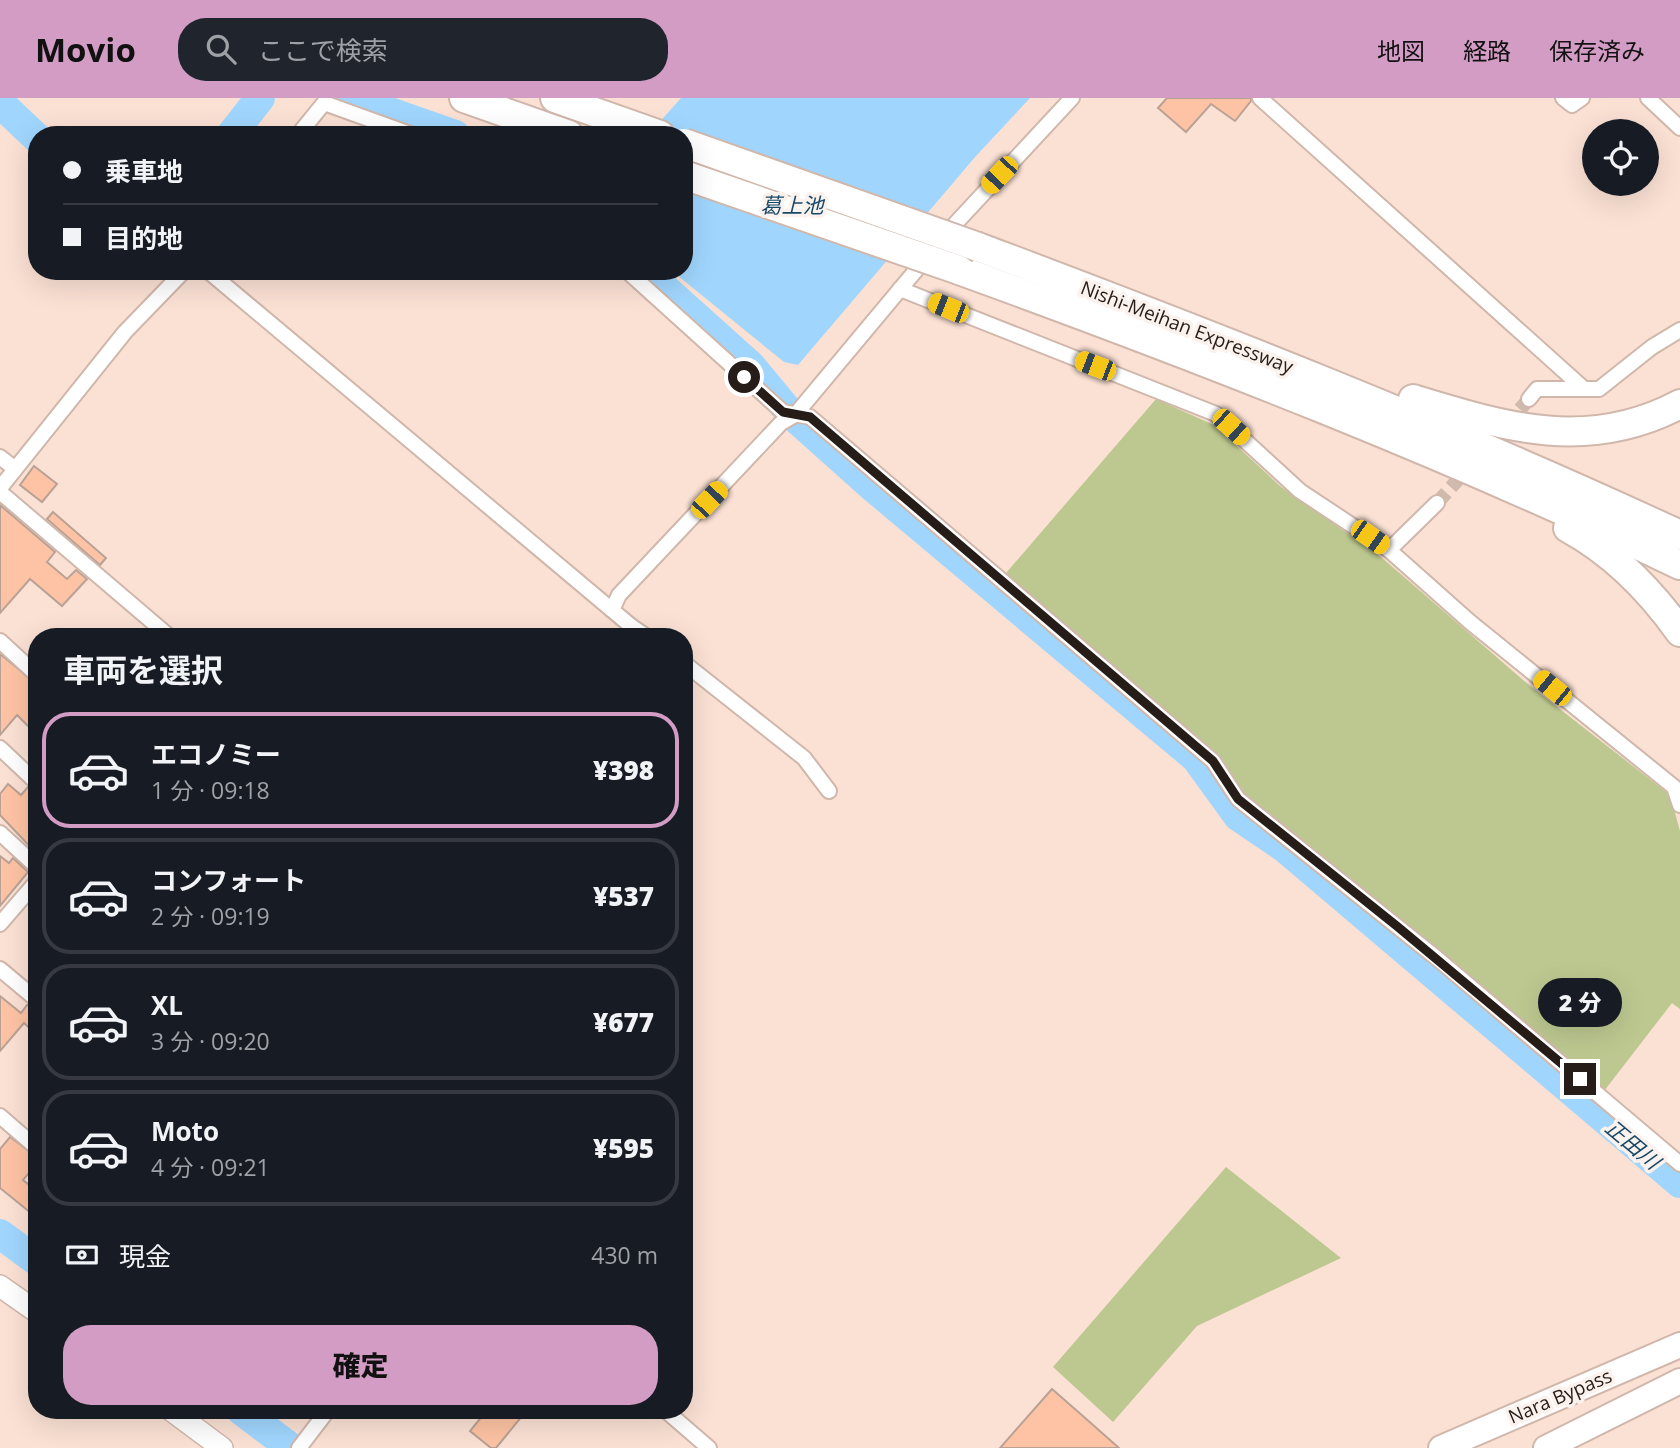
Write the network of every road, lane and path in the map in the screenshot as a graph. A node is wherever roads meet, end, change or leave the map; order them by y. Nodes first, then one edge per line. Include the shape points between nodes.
1 (464, 98) edge
2 (555, 98) edge
3 (1072, 98) edge
4 (1260, 98) edge
5 (1563, 98) edge
6 (1582, 98) edge
7 (1648, 98) edge
8 (305, 126) edge
9 (388, 126) edge
10 (543, 126) edge
11 (634, 126) edge
12 (1680, 128) edge
13 (693, 146) edge
14 (693, 178) edge
15 (175, 280) edge
16 (219, 280) edge
17 (636, 280) edge
18 (900, 289) junction
19 (1680, 330) edge
20 (1256, 352) junction
21 (1276, 387) junction
22 (1583, 388) junction
23 (1529, 399) tunnel mouth
24 (1680, 404) edge
25 (795, 415) junction
26 (0, 457) edge
27 (14, 468) junction
28 (0, 490) edge
29 (1437, 503) tunnel mouth
30 (1680, 535) edge
31 (1389, 550) junction
32 (1680, 565) edge
33 (612, 610) junction
34 (160, 628) edge
35 (626, 628) edge
36 (1680, 632) edge
37 (0, 641) edge
38 (28, 667) edge
39 (693, 670) edge
40 (0, 748) edge
41 (28, 774) edge
42 (829, 791) dead end
43 (1680, 805) edge
44 (0, 834) edge
45 (28, 859) edge
46 (28, 891) edge
47 (0, 924) edge
48 (0, 969) edge
49 (28, 992) edge
50 (0, 1116) edge
51 (28, 1140) edge
52 (1680, 1164) edge
53 (0, 1286) edge
54 (28, 1306) edge
55 (1680, 1345) edge
56 (1680, 1381) edge
57 (183, 1419) edge
58 (322, 1419) edge
59 (675, 1419) edge
60 (222, 1448) edge
61 (299, 1448) edge
62 (709, 1448) edge
63 (1441, 1448) edge
64 (1546, 1448) edge

1 - 10 highway
2 - 11 highway
3 - 18 street
4 - 22 street
5 - 6 street via 1572,105
7 - 12 street
8 - 9 street via 324,103
13 - 20 highway, Nishi-Meihan Expressway, bridge
14 - 21 highway, Nishi-Meihan Expressway, bridge
15 - 27 street via 125,332
16 - 33 street
17 - 25 street via 783,412
18 - 25 street
18 - 31 street via 1216,414 1300,491
19 - 22 street via 1599,389
20 - 24 highway via 1478,420 1522,429 1600,430 1646,420
20 - 30 highway, Nishi-Meihan Expressway
21 - 32 highway, Nishi-Meihan Expressway via 1447,458
21 - 36 highway via 1579,534 1637,579
22 - 23 street via 1537,389
25 - 33 street via 781,423 629,585
25 - 52 street via 810,417 996,572 1213,761 1238,799 1429,952
26 - 27 street
27 - 28 street
28 - 34 street
29 - 31 street
31 - 43 street via 1674,787
33 - 35 street
37 - 38 street
39 - 42 street via 804,758
40 - 41 street
44 - 45 street
46 - 47 street
48 - 49 street
50 - 51 street
53 - 54 main road
55 - 63 highway, Nara Bypass
56 - 64 highway, Nara Bypass
57 - 60 main road
58 - 61 street
59 - 62 street

